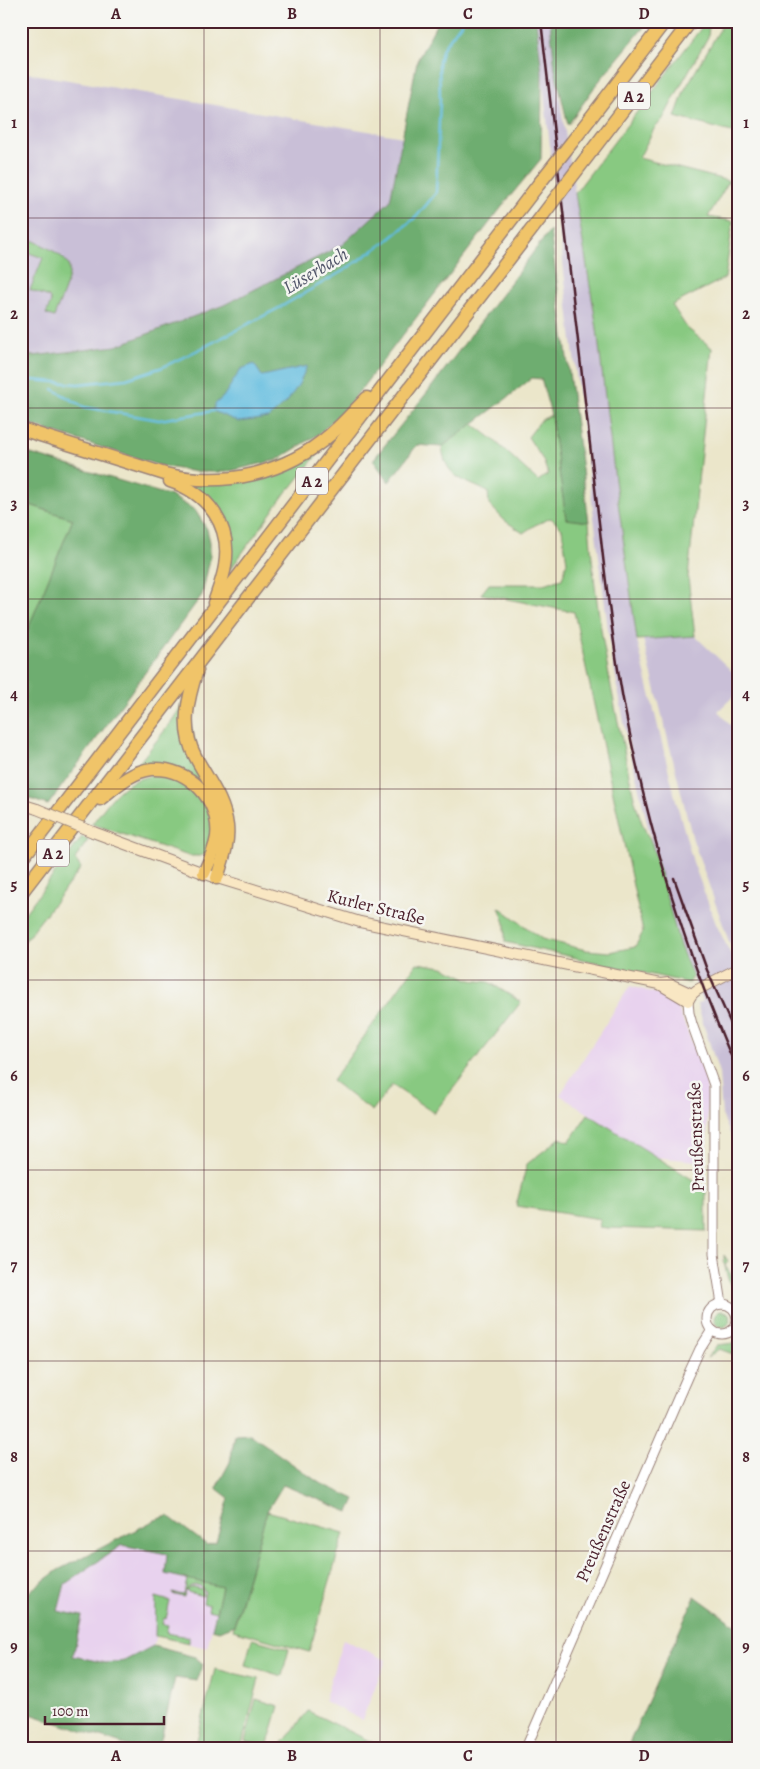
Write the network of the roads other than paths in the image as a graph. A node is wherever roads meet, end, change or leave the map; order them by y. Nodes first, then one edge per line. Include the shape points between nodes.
1 (665, 21) edge
2 (691, 21) edge
3 (414, 347) junction
4 (21, 430) edge
5 (21, 434) edge
6 (210, 615) junction
7 (201, 660) junction
8 (21, 804) edge
9 (84, 812) junction
10 (21, 860) edge
11 (204, 873) junction
12 (217, 878) junction
13 (21, 893) edge
14 (739, 968) edge
15 (690, 998) junction
16 (722, 1304) junction
17 (738, 1315) edge
18 (712, 1330) junction
19 (526, 1748) edge

1 - 3 highway, A 2, bridge
2 - 7 highway, A 2, bridge
3 - 4 highway via 331,434 296,459 252,475 218,480 183,478
3 - 6 highway, A 2
5 - 6 highway via 175,483 200,496 218,518 226,550 222,579
6 - 10 highway, A 2
7 - 9 highway, A 2
7 - 12 highway via 187,704 187,734 194,755 225,812 227,843
8 - 11 main road, Kurler Straße, bridge
9 - 11 highway via 133,775 152,769 186,777 208,798 217,821 214,851
9 - 13 highway, A 2
11 - 12 main road, Kurler Straße
12 - 15 main road, Kurler Straße via 360,922 660,984 668,983
14 - 15 main road
15 - 16 street, Preußenstraße via 690,1018 714,1085 714,1254
16 - 17 street
16 - 18 street via 712,1308 708,1316
17 - 18 street via 730,1331
18 - 19 street, Preußenstraße via 692,1366

